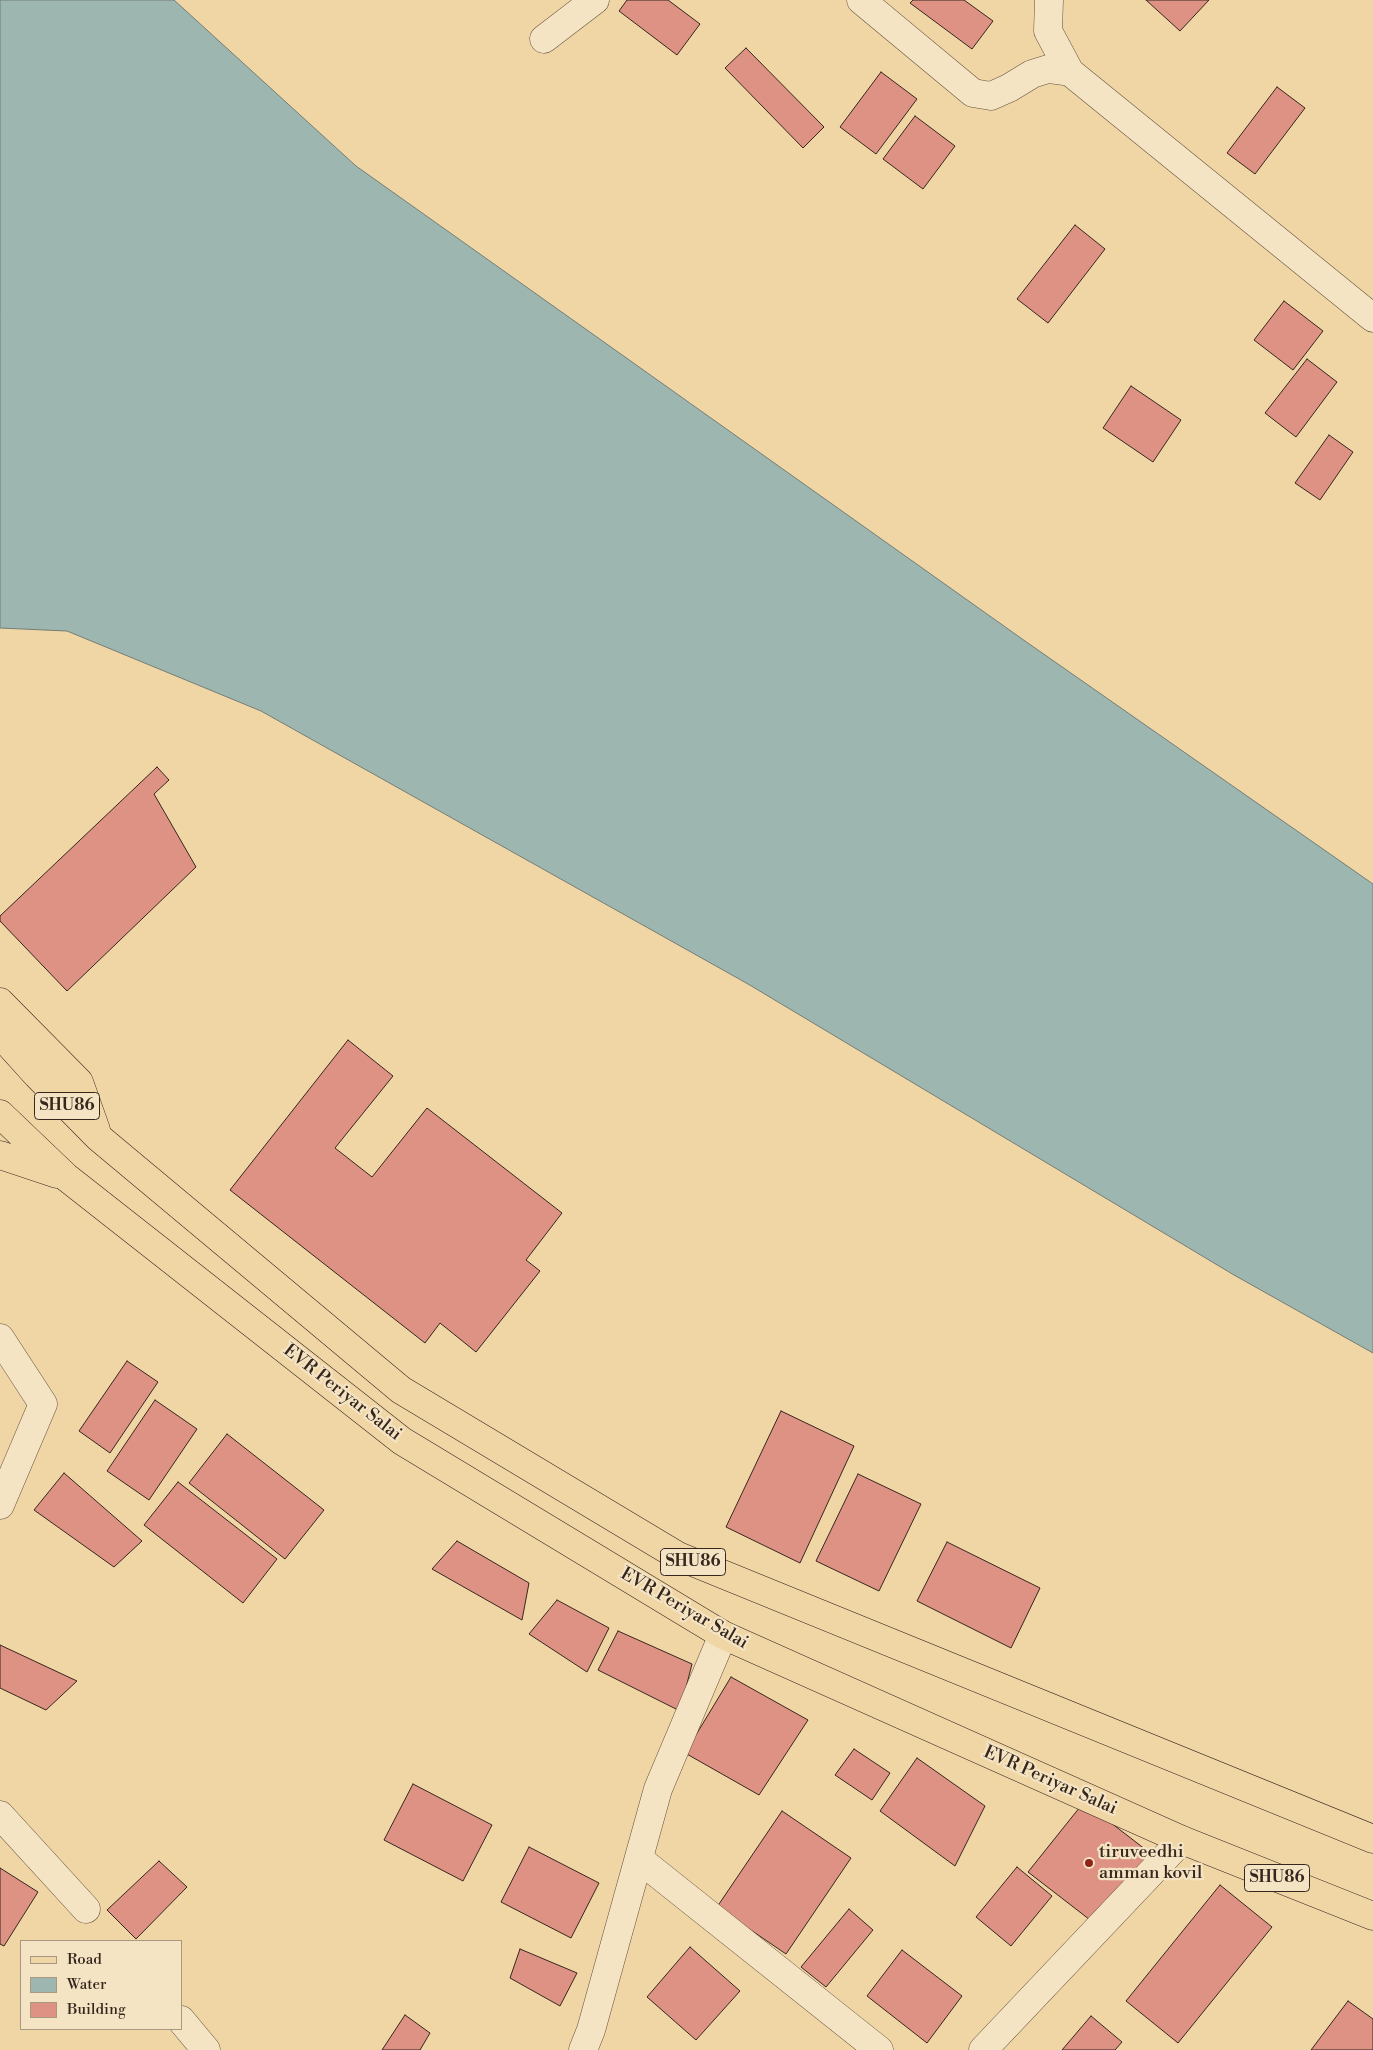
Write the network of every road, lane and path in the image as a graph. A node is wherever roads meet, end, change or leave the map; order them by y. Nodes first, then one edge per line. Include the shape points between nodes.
1 (596, 0) edge
2 (861, 0) edge
3 (1049, 0) edge
4 (544, 39) dead end
5 (1070, 72) junction
6 (1373, 318) edge
7 (0, 1002) edge
8 (0, 1034) edge
9 (0, 1114) edge
10 (98, 1137) junction
11 (0, 1155) edge
12 (66, 1177) junction
13 (0, 1338) edge
14 (0, 1505) edge
15 (723, 1635) junction
16 (0, 1815) edge
17 (1373, 1839) edge
18 (1182, 1840) junction
19 (639, 1860) junction
20 (86, 1909) dead end
21 (1373, 1916) edge
22 (182, 2021) edge
23 (206, 2050) edge
24 (583, 2050) edge
25 (879, 2050) edge
26 (983, 2050) edge

1 - 4 street
2 - 5 street via 973,93 991,96 1048,69
3 - 5 street via 1048,31
5 - 6 street
7 - 10 main road via 79,1082
8 - 10 main road, SHU86
9 - 12 main road, SHU86
10 - 17 main road, SHU86 via 400,1390 678,1556
11 - 12 main road
12 - 15 main road, EVR Periyar Salai / SHU86 via 402,1441
13 - 14 street via 43,1404
15 - 18 main road, EVR Periyar Salai / SHU86
15 - 19 street via 658,1789
16 - 20 street
18 - 21 main road, EVR Periyar Salai / SHU86
18 - 26 street
19 - 24 street
19 - 25 street
22 - 23 street

